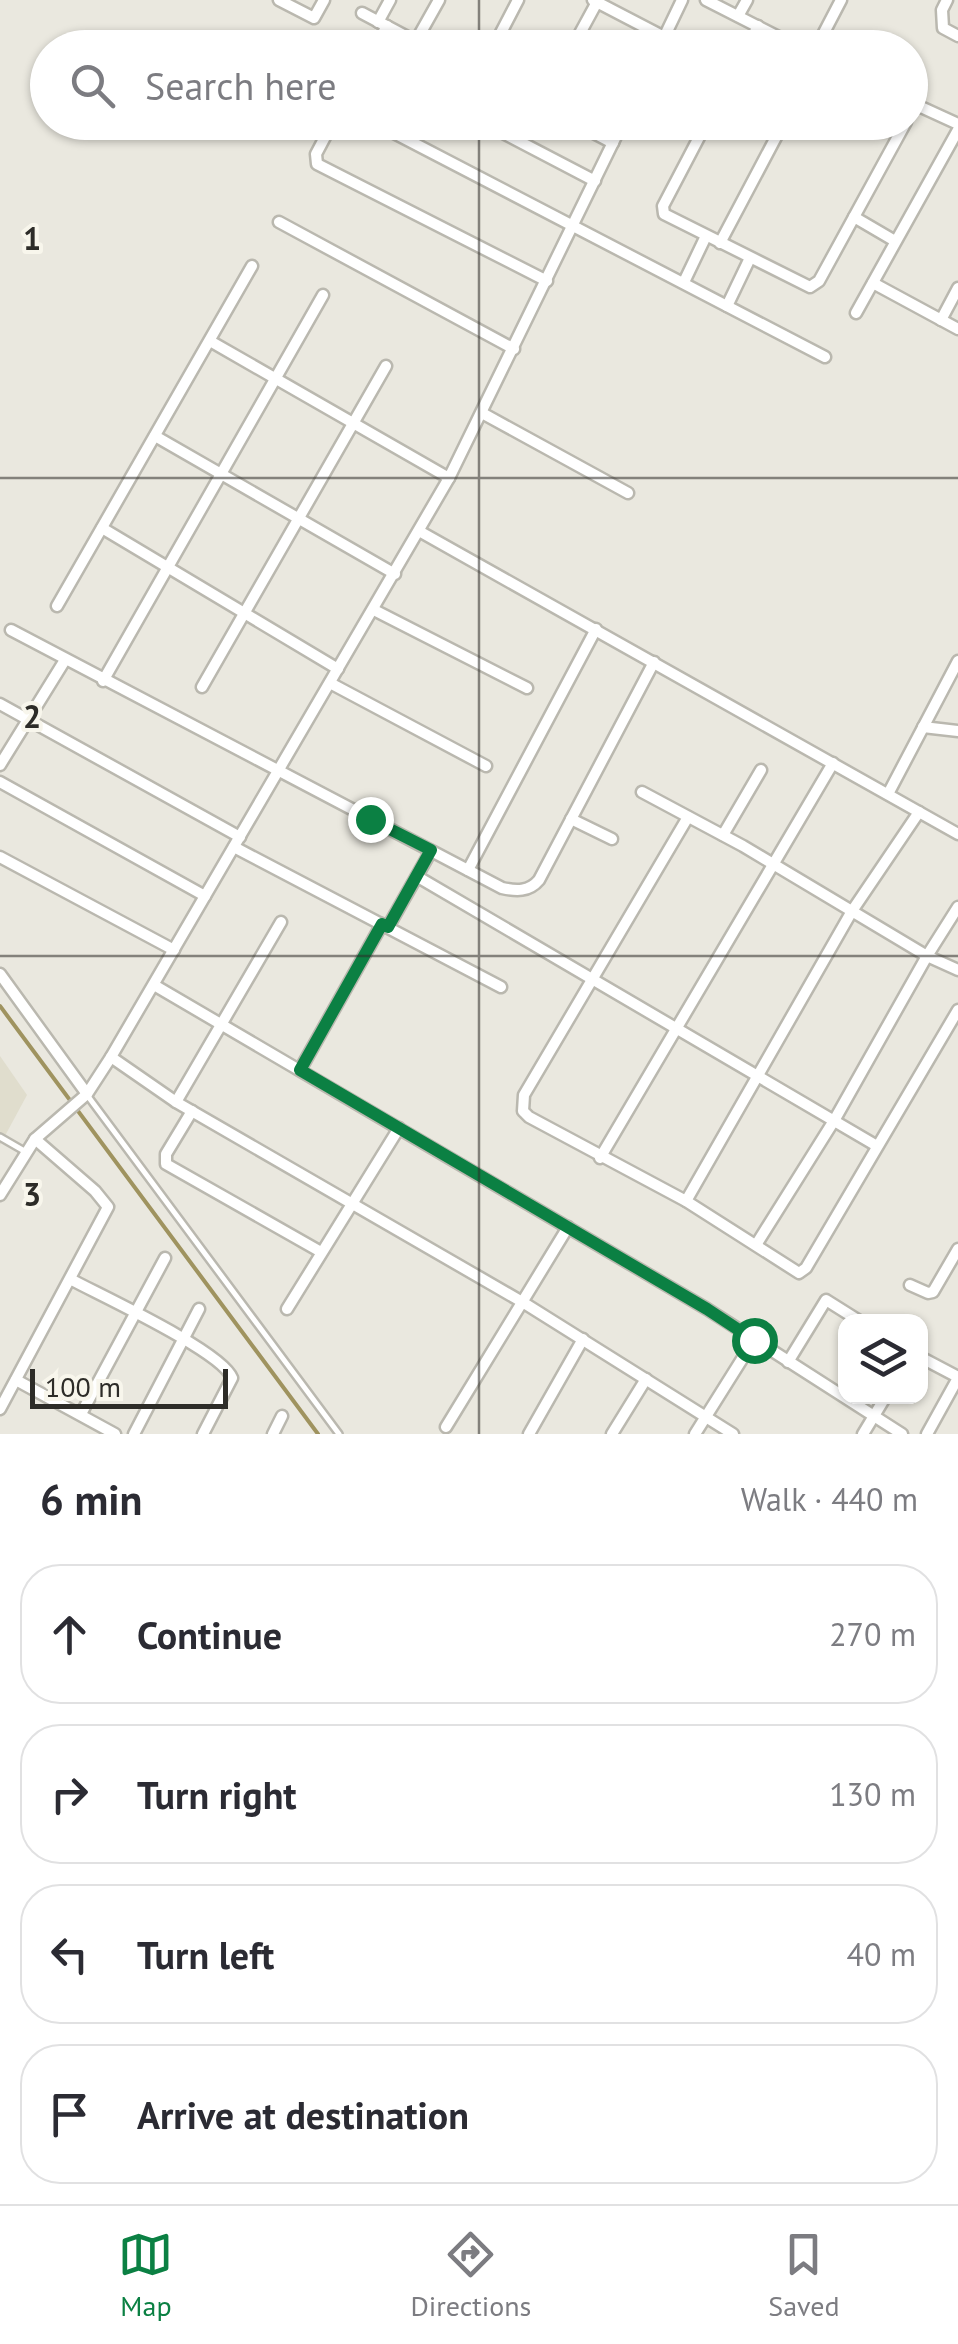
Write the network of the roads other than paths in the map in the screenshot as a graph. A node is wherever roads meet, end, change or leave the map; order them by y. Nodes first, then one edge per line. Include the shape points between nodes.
1 (279, 0) edge
2 (324, 0) edge
3 (390, 0) edge
4 (438, 0) edge
5 (518, 0) edge
6 (682, 0) edge
7 (706, 0) edge
8 (747, 0) edge
9 (841, 0) edge
10 (947, 0) edge
11 (595, 1) edge
12 (362, 13) dead end
13 (738, 16) junction
14 (383, 24) junction
15 (758, 26) junction
16 (381, 30) edge
17 (395, 30) edge
18 (422, 30) edge
19 (502, 30) edge
20 (581, 30) edge
21 (642, 30) edge
22 (667, 30) edge
23 (756, 30) edge
24 (766, 30) edge
25 (825, 30) edge
26 (958, 36) edge
27 (928, 114) edge
28 (958, 127) edge
29 (323, 140) edge
30 (408, 140) edge
31 (516, 140) edge
32 (607, 140) edge
33 (614, 140) edge
34 (698, 140) edge
35 (774, 140) edge
36 (896, 140) edge
37 (613, 143) junction
38 (594, 181) junction
39 (854, 218) junction
40 (279, 222) dead end
41 (574, 224) junction
42 (706, 236) junction
43 (895, 241) junction
44 (720, 243) junction
45 (750, 258) junction
46 (252, 266) dead end
47 (547, 281) junction
48 (684, 282) junction
49 (872, 283) junction
50 (958, 288) edge
51 (323, 295) dead end
52 (727, 306) junction
53 (856, 314) dead end
54 (942, 320) junction
55 (958, 329) edge
56 (210, 341) junction
57 (514, 350) junction
58 (825, 357) dead end
59 (386, 366) dead end
60 (276, 379) junction
61 (482, 413) junction
62 (353, 423) junction
63 (155, 436) junction
64 (222, 473) junction
65 (449, 478) junction
66 (628, 493) dead end
67 (300, 516) junction
68 (102, 528) junction
69 (420, 531) junction
70 (167, 568) junction
71 (395, 574) junction
72 (57, 606) dead end
73 (374, 610) junction
74 (244, 615) junction
75 (596, 629) junction
76 (10, 630) dead end
77 (65, 660) junction
78 (958, 661) edge
79 (654, 662) junction
80 (338, 669) junction
81 (103, 681) junction
82 (330, 683) junction
83 (202, 687) dead end
84 (527, 688) dead end
85 (0, 704) edge
86 (28, 719) junction
87 (923, 727) junction
88 (958, 731) edge
89 (833, 763) junction
90 (0, 765) edge
91 (486, 766) dead end
92 (761, 770) dead end
93 (278, 772) junction
94 (1, 786) edge
95 (642, 792) dead end
96 (888, 794) junction
97 (919, 812) junction
98 (688, 817) junction
99 (958, 818) edge
100 (571, 819) junction
101 (955, 832) edge
102 (723, 836) junction
103 (612, 839) dead end
104 (237, 842) junction
105 (431, 850) junction
106 (0, 858) edge
107 (773, 865) junction
108 (468, 870) junction
109 (418, 877) junction
110 (205, 896) junction
111 (958, 907) edge
112 (852, 911) junction
113 (281, 922) dead end
114 (385, 925) junction
115 (174, 950) junction
116 (927, 956) junction
117 (958, 970) edge
118 (0, 974) edge
119 (594, 980) junction
120 (154, 985) junction
121 (500, 988) dead end
122 (958, 1010) edge
123 (220, 1026) junction
124 (677, 1026) junction
125 (111, 1058) junction
126 (300, 1070) junction
127 (760, 1074) junction
128 (85, 1096) junction
129 (176, 1102) junction
130 (192, 1111) junction
131 (835, 1120) junction
132 (398, 1128) junction
133 (0, 1137) edge
134 (35, 1139) junction
135 (877, 1146) junction
136 (26, 1152) junction
137 (600, 1158) junction
138 (0, 1194) edge
139 (686, 1201) junction
140 (352, 1204) junction
141 (568, 1227) junction
142 (756, 1245) junction
143 (958, 1249) edge
144 (322, 1252) junction
145 (165, 1258) dead end
146 (72, 1280) junction
147 (910, 1284) dead end
148 (524, 1303) junction
149 (199, 1309) dead end
150 (288, 1310) dead end
151 (135, 1314) junction
152 (848, 1314) edge
153 (582, 1339) junction
154 (183, 1340) junction
155 (754, 1340) junction
156 (928, 1361) edge
157 (788, 1362) junction
158 (958, 1377) edge
159 (646, 1378) junction
160 (16, 1380) junction
161 (2, 1400) edge
162 (958, 1403) edge
163 (881, 1404) edge
164 (939, 1412) junction
165 (80, 1414) junction
166 (282, 1416) dead end
167 (874, 1416) junction
168 (706, 1417) junction
169 (446, 1427) dead end
170 (114, 1434) edge
171 (134, 1434) edge
172 (203, 1434) edge
173 (273, 1434) edge
174 (339, 1434) edge
175 (529, 1434) edge
176 (612, 1434) edge
177 (695, 1434) edge
178 (733, 1434) edge
179 (863, 1434) edge
180 (902, 1434) edge
181 (927, 1434) edge

1 - 2 street via 314,18
3 - 14 street
4 - 18 street
5 - 19 street
6 - 22 street
7 - 13 street
8 - 13 street
9 - 25 street
10 - 26 street via 940,21
11 - 20 street
11 - 21 street
12 - 14 street
13 - 15 street
14 - 16 street
14 - 17 street
15 - 23 street
15 - 24 street
27 - 28 street
28 - 43 street
29 - 47 street via 317,164
30 - 41 street
31 - 38 street
32 - 37 street
33 - 37 street
34 - 42 street via 662,211
35 - 44 street
36 - 39 street
37 - 38 street
38 - 41 street
39 - 43 street
39 - 45 street via 813,287
40 - 57 street
41 - 47 street
41 - 48 street
42 - 44 street
42 - 48 street
43 - 49 street
44 - 45 street
45 - 52 street
46 - 56 street
47 - 57 street
48 - 52 street
49 - 53 street
49 - 54 street
50 - 54 street
51 - 60 street
52 - 58 street
54 - 55 street
56 - 60 street
56 - 63 street
57 - 61 street
59 - 62 street
60 - 62 street
60 - 64 street
61 - 65 street
61 - 66 street
62 - 65 street
62 - 67 street
63 - 64 street
63 - 68 street
64 - 67 street
64 - 70 street
65 - 69 street
67 - 71 street
67 - 74 street
68 - 70 street
68 - 72 street
69 - 71 street
69 - 75 street
70 - 74 street
70 - 81 street
71 - 73 street
73 - 80 street
73 - 84 street
74 - 80 street
74 - 83 street
75 - 79 street
75 - 108 street
76 - 77 street
77 - 81 street
77 - 86 street
78 - 87 street
79 - 89 street
79 - 100 street
80 - 82 street
81 - 93 street
82 - 91 street
82 - 93 street
85 - 86 street
86 - 90 street
86 - 104 street
87 - 88 street
87 - 96 street
89 - 96 street
89 - 107 street
92 - 102 street
93 - 104 street
93 - 105 street
94 - 110 street
95 - 98 street
96 - 97 street
97 - 101 street
97 - 112 street
98 - 102 street
98 - 119 street
99 - 101 street
100 - 103 street
100 - 108 street via 534,887 510,890
102 - 107 street
104 - 110 street
104 - 114 street
105 - 108 street
105 - 109 street
106 - 115 street
107 - 112 street
107 - 124 street
109 - 114 street
109 - 119 street
110 - 115 street
111 - 116 street
112 - 116 street
112 - 127 street
113 - 123 street
114 - 121 street
114 - 126 street
115 - 120 street
116 - 117 street
116 - 131 street
118 - 128 street
119 - 124 street
119 - 137 street via 522,1104 529,1117
120 - 123 street
120 - 125 street
122 - 135 street
123 - 126 street
123 - 129 street
124 - 127 street
124 - 137 street
125 - 128 street
125 - 129 street
126 - 132 street
127 - 131 street
127 - 139 street
128 - 134 street
128 - 174 lane
129 - 130 street
130 - 140 street
130 - 144 street via 166,1164
131 - 135 street
131 - 142 street
132 - 140 street
132 - 141 street
133 - 136 lane
134 - 136 street
134 - 146 street via 108,1207
135 - 142 street via 802,1272
136 - 138 street
137 - 139 street
139 - 142 street
140 - 144 street
140 - 148 street
141 - 148 street
141 - 155 street
143 - 147 street via 933,1292
144 - 150 street
145 - 151 street
146 - 151 street
146 - 160 street
148 - 153 street
148 - 169 street
149 - 154 street
151 - 154 street
151 - 165 street
152 - 157 street via 826,1300
153 - 159 street
153 - 175 street
154 - 171 street
154 - 172 street via 232,1374
155 - 157 street
155 - 168 street
156 - 158 street
157 - 167 street
158 - 164 street
159 - 168 street
159 - 176 street
160 - 161 street
160 - 165 street
162 - 164 street
163 - 167 street
164 - 181 street
165 - 170 street
166 - 173 street
167 - 179 street
167 - 180 street
168 - 177 street
168 - 178 street

